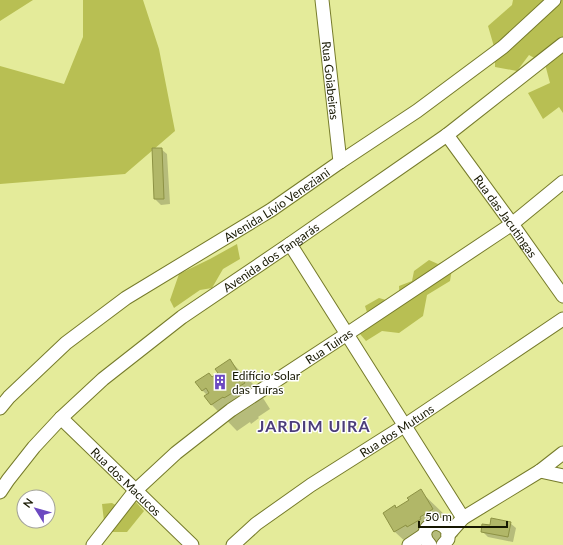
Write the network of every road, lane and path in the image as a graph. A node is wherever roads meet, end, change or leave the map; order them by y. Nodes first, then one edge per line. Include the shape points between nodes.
1 (322, 0) edge
2 (554, 0) edge
3 (563, 44) edge
4 (447, 136) junction
5 (340, 162) junction
6 (563, 182) edge
7 (512, 224) junction
8 (290, 244) junction
9 (563, 296) edge
10 (563, 319) edge
11 (348, 334) junction
12 (0, 408) edge
13 (61, 418) junction
14 (404, 426) junction
15 (563, 453) edge
16 (540, 471) junction
17 (563, 476) edge
18 (136, 491) junction
19 (0, 492) edge
20 (463, 518) junction
21 (447, 538) edge
22 (427, 540) edge
23 (93, 545) edge
24 (192, 545) edge
25 (233, 545) edge
26 (409, 545) edge

1 - 5 street, Rua Goiabeiras
2 - 5 street, Avenida Lívio Veneziani via 503,47 417,111
3 - 4 street, Avenida dos Tangarás
4 - 7 street, Rua das Jacutingas
4 - 8 street, Avenida dos Tangarás
5 - 12 street, Avenida Lívio Veneziani via 272,210 126,298 66,342
6 - 7 street, Rua Tuiras
7 - 9 street, Rua das Jacutingas
7 - 11 street, Rua Tuiras
8 - 11 street
8 - 13 street, Avenida dos Tangarás via 182,317 103,379
10 - 14 street, Rua dos Mutuns
11 - 14 street
11 - 18 street, Rua Tuiras via 231,410 176,454
13 - 18 street, Rua dos Macucos
13 - 19 street, Avenida dos Tangarás via 34,447
14 - 20 street
14 - 25 street, Rua dos Mutuns via 311,485 256,524
15 - 16 street
16 - 17 street
16 - 20 street
18 - 23 street, Rua Tuiras
18 - 24 street, Rua dos Macucos
20 - 21 street via 454,519
21 - 22 street via 438,523 430,525 425,531
22 - 26 street

